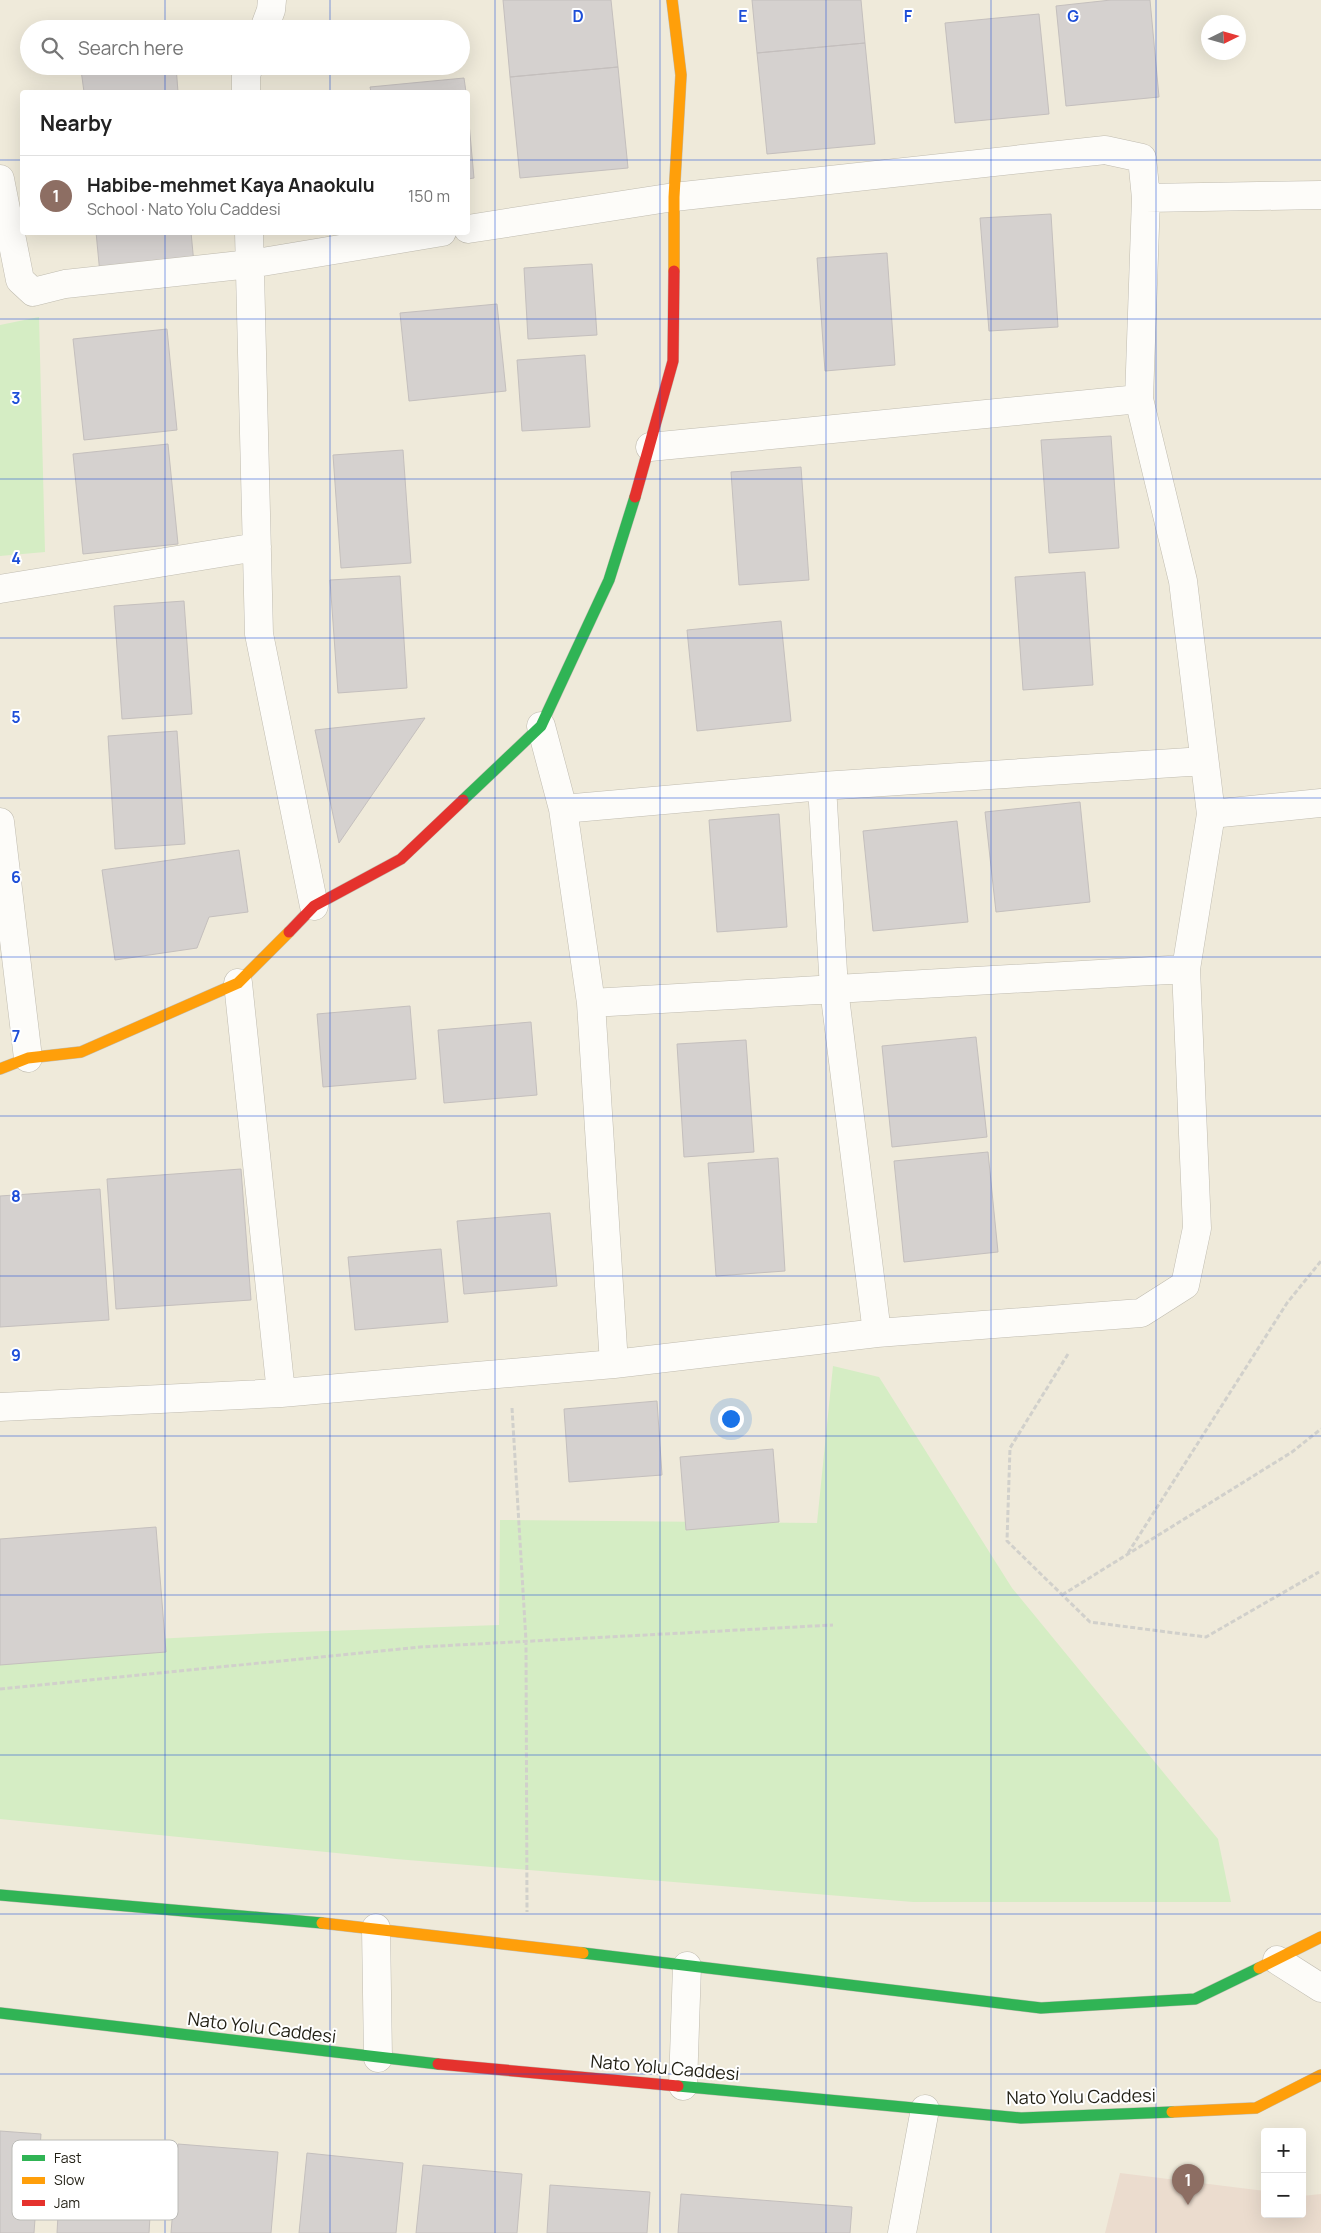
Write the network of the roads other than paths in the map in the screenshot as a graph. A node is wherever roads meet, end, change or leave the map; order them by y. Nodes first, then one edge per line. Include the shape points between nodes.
1 (272, 0) edge
2 (672, 0) edge
3 (267, 20) edge
4 (246, 75) edge
5 (246, 90) edge
6 (0, 179) edge
7 (1321, 195) edge
8 (674, 197) junction
9 (1146, 198) junction
10 (470, 229) edge
11 (249, 235) edge
12 (424, 235) edge
13 (250, 264) junction
14 (1139, 399) junction
15 (650, 447) junction
16 (257, 548) junction
17 (0, 589) edge
18 (540, 726) junction
19 (1204, 760) junction
20 (822, 786) junction
21 (1321, 803) edge
22 (563, 809) junction
23 (1211, 814) junction
24 (0, 822) edge
25 (314, 906) junction
26 (1186, 969) junction
27 (238, 983) junction
28 (834, 989) junction
29 (591, 1003) junction
30 (28, 1058) junction
31 (0, 1069) edge
32 (877, 1333) junction
33 (614, 1364) junction
34 (281, 1393) junction
35 (0, 1407) edge
36 (0, 1895) edge
37 (376, 1928) junction
38 (1321, 1937) edge
39 (1278, 1960) junction
40 (687, 1966) junction
41 (1321, 1988) edge
42 (0, 2013) edge
43 (378, 2058) junction
44 (1321, 2076) edge
45 (683, 2086) junction
46 (925, 2109) junction
47 (902, 2233) edge

1 - 3 street
2 - 8 main road via 681,75
4 - 5 street
6 - 13 street via 20,280 33,292 65,284
7 - 9 street
8 - 9 street via 1105,150 1142,158
8 - 10 street
8 - 15 main road via 672,361
9 - 14 street
11 - 13 street
12 - 13 street
13 - 16 street
14 - 15 street
14 - 19 street via 1183,581
15 - 18 main road via 609,580
16 - 17 street
16 - 25 street via 259,634
18 - 22 street
18 - 25 main road via 401,859
19 - 20 street
19 - 23 street
20 - 22 street
20 - 28 street
21 - 23 street
22 - 29 street
23 - 26 street
24 - 30 street
25 - 27 main road
26 - 28 street
26 - 32 street via 1197,1228 1185,1285 1141,1313
27 - 30 main road via 82,1052
27 - 34 street
28 - 29 street
28 - 32 street
29 - 33 street
30 - 31 main road
32 - 33 street
33 - 34 street
34 - 35 street
36 - 37 main road
37 - 40 main road
37 - 43 street
38 - 39 main road
39 - 40 main road via 1195,1999 1041,2008
39 - 41 street
40 - 45 street
42 - 43 main road, Nato Yolu Caddesi
43 - 45 main road, Nato Yolu Caddesi
44 - 46 main road, Nato Yolu Caddesi via 1256,2108 1021,2118
45 - 46 main road, Nato Yolu Caddesi
46 - 47 street

